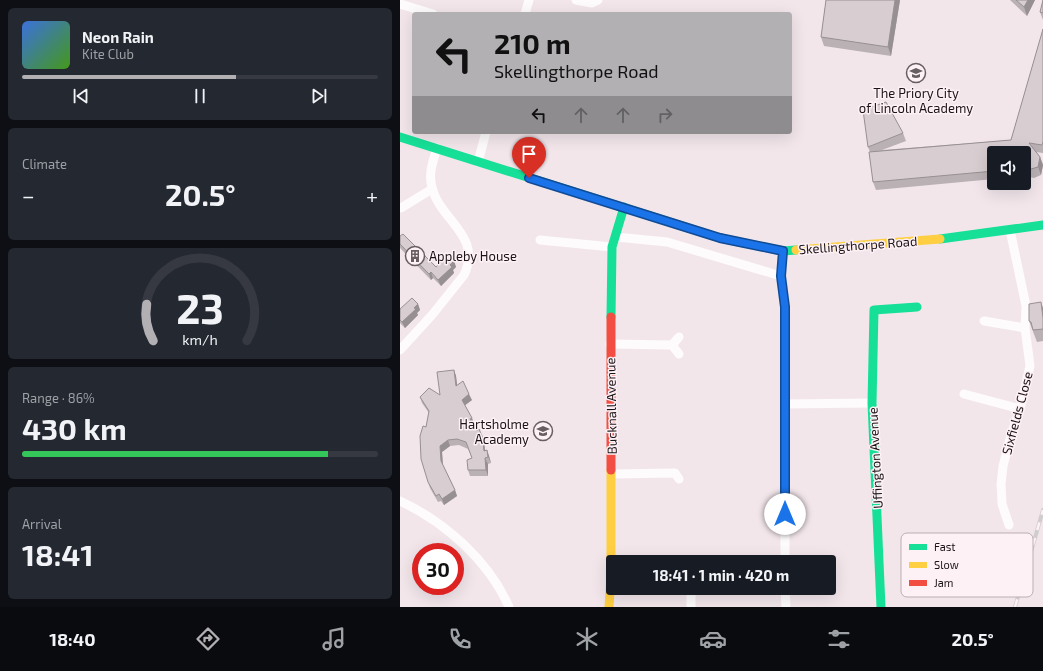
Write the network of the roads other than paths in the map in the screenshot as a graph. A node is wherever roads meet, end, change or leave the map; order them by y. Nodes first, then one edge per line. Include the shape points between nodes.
1 (530, 0) edge
2 (576, 0) edge
3 (598, 0) edge
4 (400, 4) edge
5 (426, 12) edge
6 (526, 12) edge
7 (485, 134) edge
8 (400, 136) edge
9 (437, 148) junction
10 (478, 162) junction
11 (432, 189) junction
12 (624, 207) junction
13 (401, 208) edge
14 (1043, 225) edge
15 (1010, 230) junction
16 (616, 237) junction
17 (540, 240) dead end
18 (612, 247) junction
19 (783, 251) junction
20 (781, 276) junction
21 (1037, 304) edge
22 (1026, 306) junction
23 (917, 307) dead end
24 (984, 321) dead end
25 (1025, 328) junction
26 (679, 337) dead end
27 (610, 344) junction
28 (672, 345) junction
29 (400, 350) edge
30 (679, 354) dead end
31 (964, 394) dead end
32 (872, 403) junction
33 (785, 404) junction
34 (1020, 409) junction
35 (678, 472) dead end
36 (612, 474) junction
37 (400, 501) edge
38 (1009, 525) dead end
39 (612, 555) edge
40 (785, 555) edge
41 (610, 595) edge
42 (691, 595) edge
43 (785, 595) edge
44 (509, 607) edge
45 (609, 607) edge
46 (691, 607) edge
47 (786, 607) edge
48 (881, 607) edge

1 - 6 street
2 - 3 street via 592,3
4 - 5 street
7 - 10 street
8 - 9 street, Skellingthorpe Road
9 - 10 street, Skellingthorpe Road
9 - 11 street via 431,171
10 - 12 street, Skellingthorpe Road
11 - 13 street
11 - 29 street via 439,203 465,238 468,247 468,268 432,315
12 - 16 street, Bucknall Avenue
12 - 19 street, Skellingthorpe Road via 720,238
14 - 15 street, Skellingthorpe Road
15 - 19 street, Skellingthorpe Road via 956,238
15 - 22 street, Sixfields Close
16 - 18 street, Bucknall Avenue
16 - 20 street via 667,242
17 - 18 street
18 - 27 street, Bucknall Avenue
19 - 20 street
20 - 33 street via 785,307
21 - 22 street
22 - 25 street, Sixfields Close
23 - 32 street, Uffington Avenue via 874,310
24 - 25 street
25 - 34 street, Sixfields Close via 1030,366
26 - 28 street
27 - 28 street
27 - 36 street, Bucknall Avenue
28 - 30 street
31 - 34 street
32 - 33 street
32 - 48 street, Uffington Avenue
33 - 40 street
34 - 38 street, Sixfields Close via 1003,466 1001,484 1002,504
35 - 36 street
36 - 39 street, Bucknall Avenue
37 - 44 street via 417,509 470,550 503,593
41 - 45 street, Bucknall Avenue
42 - 46 street
43 - 47 street

